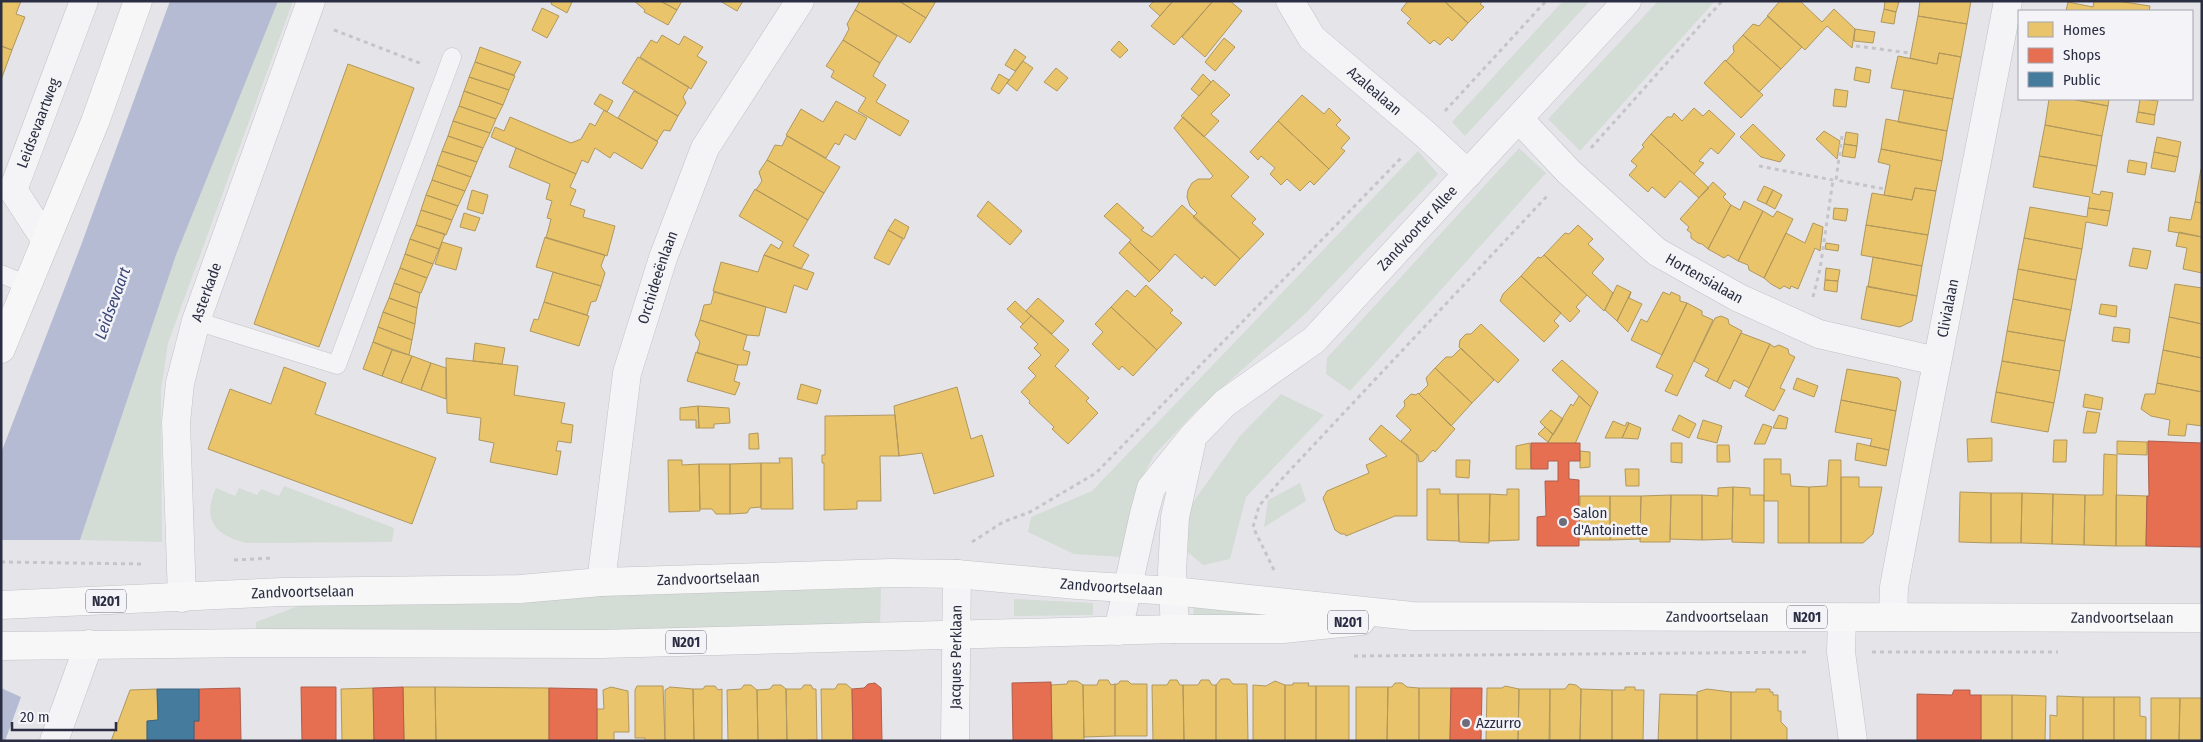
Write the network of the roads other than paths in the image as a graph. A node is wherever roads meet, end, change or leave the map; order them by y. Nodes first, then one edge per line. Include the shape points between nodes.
1 (84, 1) edge
2 (138, 1) edge
3 (800, 1) edge
4 (1290, 1) edge
5 (1627, 1) edge
6 (2008, 1) edge
7 (308, 10) edge
8 (449, 65) road end
9 (1520, 119) junction
10 (1468, 174) junction
11 (45, 240) junction
12 (1, 274) edge
13 (28, 285) junction
14 (196, 321) junction
15 (1, 349) edge
16 (1936, 361) junction
17 (1193, 436) junction
18 (958, 574) junction
19 (602, 582) junction
20 (1128, 588) junction
21 (1173, 591) junction
22 (182, 598) junction
23 (1, 606) edge
24 (1412, 616) junction
25 (1893, 617) junction
26 (1842, 618) junction
27 (2202, 618) edge
28 (1175, 629) junction
29 (1118, 631) junction
30 (957, 636) junction
31 (89, 644) junction
32 (8, 646) edge
33 (54, 741) edge
34 (955, 741) edge
35 (1853, 741) edge

1 - 11 street, Leidsevaartweg via 14,190
2 - 11 main road via 95,122
3 - 19 street, Orchideeënlaan via 705,148 663,258 627,373
4 - 10 street, Azalealaan via 1312,38
5 - 9 street, Zandvoorter Allee
6 - 16 street, Clivialaan via 1970,205
7 - 14 street, Asterkade
8 - 14 lane via 337,365
9 - 10 street, Zandvoorter Allee
9 - 16 street, Hortensialaan via 1569,172 1657,252 1739,298 1819,334
10 - 17 street, Zandvoorter Allee via 1314,340 1225,403
11 - 13 main road
12 - 13 lane
13 - 15 main road
14 - 22 street, Asterkade via 180,383 176,422
16 - 25 street, Clivialaan via 1894,587
17 - 20 street, Zandvoorter Allee via 1152,488
17 - 21 street via 1174,517
18 - 19 main road, Zandvoortselaan / N201
18 - 20 main road, Zandvoortselaan / N201
18 - 30 street, Jacques Perklaan
19 - 22 main road, Zandvoortselaan / N201 via 520,589 283,592
20 - 21 main road, Zandvoortselaan / N201
20 - 29 street, Zandvoorter Allee
21 - 24 main road, Zandvoortselaan / N201
21 - 28 street
22 - 23 main road, Zandvoortselaan / N201
24 - 26 main road, Zandvoortselaan / N201
24 - 28 main road, Zandvoortselaan / N201 via 1283,629
25 - 26 main road, Zandvoortselaan / N201
25 - 27 main road, Zandvoortselaan / N201
26 - 35 street via 1841,652
28 - 29 main road, Zandvoortselaan / N201
29 - 30 main road, Zandvoortselaan / N201
30 - 31 main road, Zandvoortselaan / N201 via 601,644
30 - 34 street, Jacques Perklaan
31 - 32 main road, Zandvoortselaan / N201
31 - 33 street

